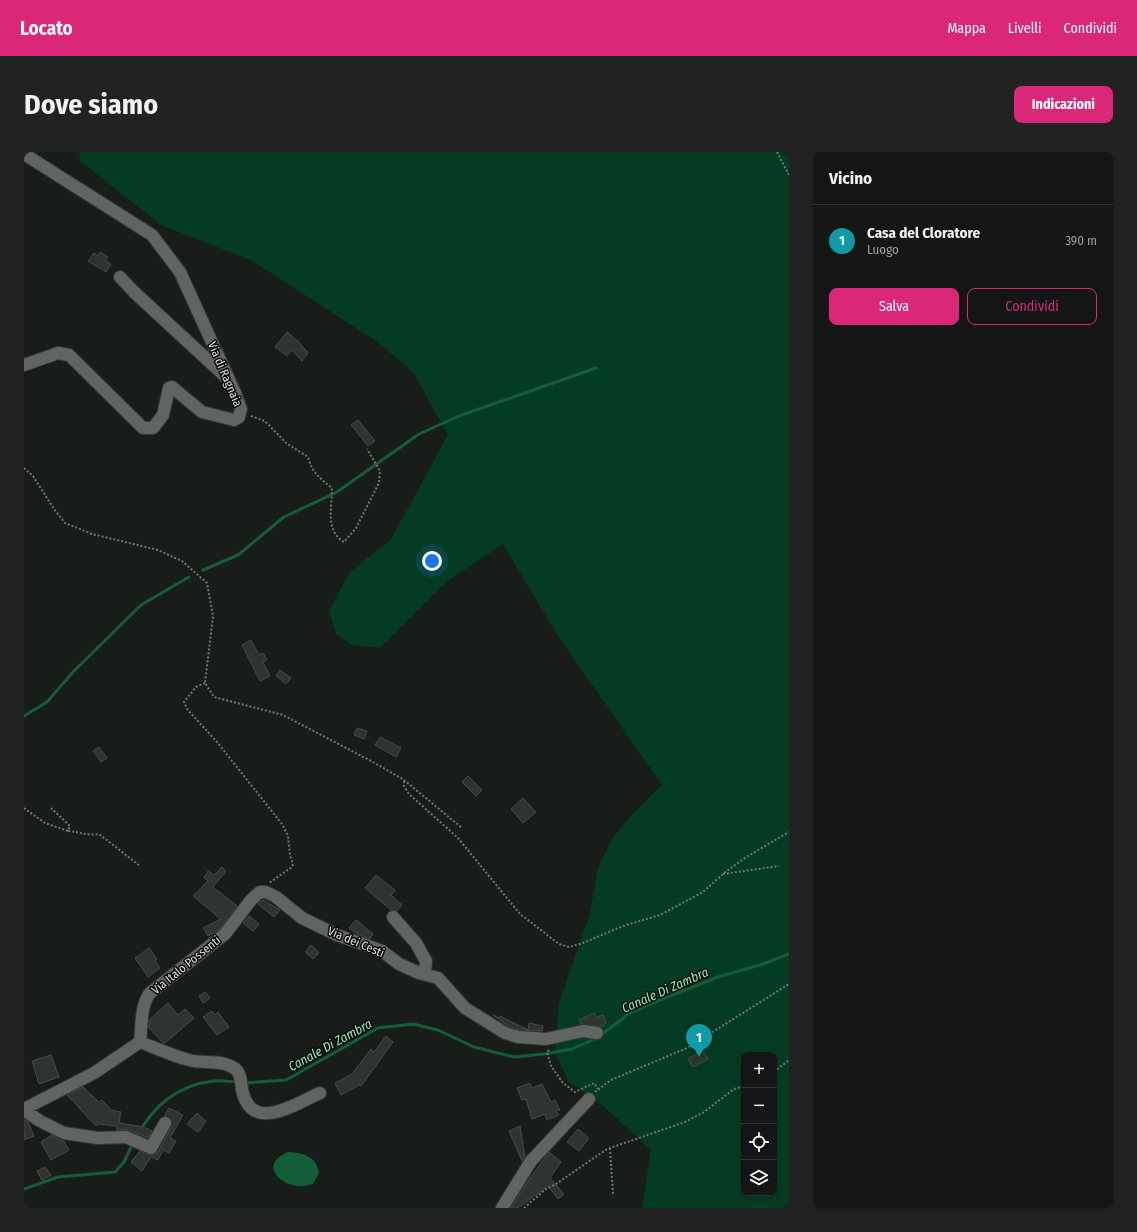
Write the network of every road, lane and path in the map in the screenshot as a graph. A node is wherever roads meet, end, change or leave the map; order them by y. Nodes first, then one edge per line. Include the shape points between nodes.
1 (777, 152) edge
2 (24, 154) edge
3 (789, 175) edge
4 (120, 277) dead end
5 (24, 365) edge
6 (229, 380) junction
7 (240, 417) junction
8 (367, 449) dead end
9 (24, 468) edge
10 (205, 683) junction
11 (404, 780) junction
12 (24, 808) edge
13 (51, 808) dead end
14 (462, 828) dead end
15 (68, 831) junction
16 (789, 832) edge
17 (140, 866) dead end
18 (779, 866) dead end
19 (722, 874) junction
20 (263, 892) junction
21 (393, 917) dead end
22 (425, 974) junction
23 (789, 984) edge
24 (597, 1033) dead end
25 (140, 1042) junction
26 (547, 1052) dead end
27 (789, 1060) edge
28 (777, 1070) edge
29 (741, 1087) edge
30 (598, 1089) junction
31 (320, 1093) dead end
32 (589, 1099) joint
33 (24, 1110) edge
34 (165, 1123) dead end
35 (610, 1148) junction
36 (613, 1194) dead end
37 (502, 1208) edge
38 (524, 1208) edge

1 - 3 path
2 - 6 street, Via di Ragnaia via 152,235 180,272
4 - 6 street
5 - 7 street, Via di Ragnaia via 58,353 69,355 143,428 153,428 163,415 169,388 172,387 202,412 234,420
6 - 7 street, Via di Ragnaia via 241,409
7 - 8 path via 254,416 265,421 286,443 308,457 316,476 332,488 330,527 336,538 344,542 356,528 379,483 380,471
9 - 10 path via 33,476 65,523 92,534 158,550 182,561 207,583 213,616
10 - 11 path via 214,697 283,715
10 - 20 path via 196,687 184,702 187,709 217,742 282,824 288,836 292,867 274,878
11 - 14 path
11 - 19 path via 404,786 410,794 458,838 520,914 559,944 569,947 660,915 703,892
12 - 15 path via 45,823
13 - 15 path via 70,826
15 - 17 path via 78,831 86,836 99,834
16 - 19 path
18 - 19 path
20 - 22 street, Via dei Cesti via 276,897 302,918 382,951 398,964
20 - 25 street, Via Italo Possenti via 251,900 225,934 150,993 143,1012
21 - 22 street via 416,944 426,961
22 - 24 street, Via dei Cesti via 438,978 465,1008 518,1037 546,1039 583,1031
23 - 30 path via 687,1048 610,1080
25 - 31 street via 190,1061 222,1062 235,1068 244,1097 255,1112 277,1112
25 - 33 street via 94,1073
26 - 30 path via 551,1066 563,1083 575,1092 594,1083
27 - 28 path
29 - 35 path via 685,1122
30 - 32 path
32 - 37 street via 531,1161
33 - 34 street via 52,1128 73,1136 136,1141 150,1148
35 - 36 path
35 - 38 path via 546,1189

